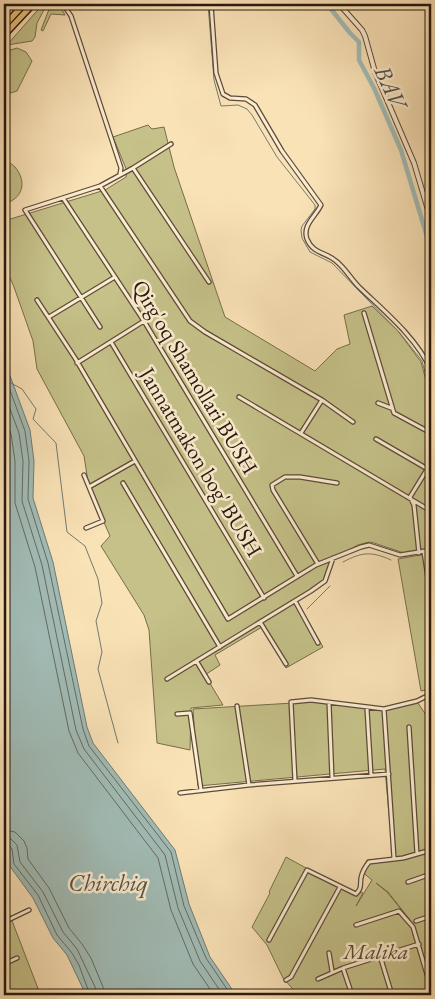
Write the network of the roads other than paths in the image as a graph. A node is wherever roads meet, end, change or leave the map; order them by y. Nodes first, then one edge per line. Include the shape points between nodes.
1 (24, 4) edge
2 (33, 4) edge
3 (63, 4) edge
4 (210, 4) edge
5 (339, 4) edge
6 (4, 26) edge
7 (4, 35) edge
8 (171, 144) dead end
9 (133, 168) junction
10 (120, 174) junction
11 (100, 186) junction
12 (63, 198) junction
13 (431, 220) edge
14 (115, 277) junction
15 (209, 282) dead end
16 (82, 297) junction
17 (37, 300) dead end
18 (364, 313) dead end
19 (49, 317) junction
20 (144, 321) junction
21 (100, 326) dead end
22 (111, 342) junction
23 (77, 363) junction
24 (431, 369) edge
25 (239, 397) dead end
26 (322, 400) junction
27 (378, 403) dead end
28 (391, 408) junction
29 (353, 422) dead end
30 (301, 433) junction
31 (431, 433) edge
32 (376, 439) dead end
33 (135, 461) junction
34 (431, 462) edge
35 (430, 470) edge
36 (84, 475) dead end
37 (122, 483) dead end
38 (337, 483) dead end
39 (89, 487) junction
40 (410, 497) junction
41 (431, 511) edge
42 (86, 528) dead end
43 (431, 550) edge
44 (422, 552) junction
45 (333, 558) junction
46 (318, 564) junction
47 (297, 576) junction
48 (431, 597) edge
49 (264, 598) junction
50 (295, 601) junction
51 (260, 622) junction
52 (318, 643) dead end
53 (220, 647) junction
54 (197, 662) junction
55 (286, 664) dead end
56 (167, 680) dead end
57 (209, 682) dead end
58 (431, 694) edge
59 (329, 702) junction
60 (237, 706) dead end
61 (367, 708) junction
62 (384, 709) junction
63 (177, 714) dead end
64 (409, 727) dead end
65 (389, 774) junction
66 (371, 775) junction
67 (332, 778) junction
68 (296, 781) junction
69 (249, 785) junction
70 (201, 790) junction
71 (180, 793) dead end
72 (431, 850) edge
73 (417, 854) junction
74 (394, 858) junction
75 (431, 874) edge
76 (408, 882) dead end
77 (340, 887) junction
78 (29, 910) dead end
79 (431, 916) edge
80 (416, 921) dead end
81 (4, 922) edge
82 (356, 925) dead end
83 (268, 940) dead end
84 (419, 944) junction
85 (328, 953) dead end
86 (380, 956) junction
87 (17, 958) dead end
88 (4, 964) edge
89 (343, 968) junction
90 (332, 971) junction
91 (318, 979) dead end
92 (286, 980) dead end
93 (431, 988) edge
94 (352, 995) edge
95 (392, 995) edge

1 - 6 highway
2 - 7 highway
3 - 10 street via 71,16 121,168
4 - 24 street via 216,73 223,94 246,99 255,105 282,151 321,205 306,228 307,239 314,250 335,260 388,313 420,350
5 - 13 street via 365,36 375,72 414,162
8 - 9 street
9 - 10 street
9 - 15 street
10 - 11 street
11 - 12 street
11 - 26 street via 190,321
12 - 14 street, Qirg'oq Shamollari BUSH
12 - 16 street via 25,210
14 - 16 street
14 - 20 street, Qirg'oq Shamollari BUSH
16 - 19 street
16 - 21 street
17 - 19 street
18 - 28 street
19 - 23 street
20 - 22 street
20 - 47 street, Qirg'oq Shamollari BUSH
22 - 23 street
22 - 49 street, Jannatmakon bog' BUSH
23 - 33 street
25 - 30 street
26 - 29 street
26 - 30 street
27 - 28 street
28 - 31 street via 394,413
30 - 40 street
32 - 35 street
33 - 39 street
33 - 49 street via 228,619
34 - 35 street
35 - 40 street
36 - 39 street
37 - 53 street
38 - 46 street via 285,477 272,485
39 - 42 street via 104,521
40 - 41 street
40 - 44 street
43 - 44 street
44 - 45 street via 400,555 369,545
44 - 48 street
45 - 46 street
45 - 50 street via 325,581
46 - 47 street
47 - 49 street
50 - 51 street
50 - 52 street
51 - 53 street
51 - 55 street
53 - 54 street
54 - 56 street
54 - 57 street
58 - 62 street
59 - 61 street
59 - 67 street
59 - 68 street via 291,702
60 - 69 street
61 - 62 street
61 - 66 street
62 - 65 street
63 - 70 street via 190,713
64 - 73 street
65 - 66 street
65 - 74 street
66 - 67 street
67 - 68 street
68 - 69 street
69 - 70 street
70 - 71 street
72 - 73 street
73 - 74 street
74 - 77 street via 369,862 363,870 360,891 356,894
75 - 76 street
77 - 83 street via 307,870
77 - 92 street
78 - 81 street
79 - 80 street
82 - 84 street via 399,911 413,927
84 - 86 street
84 - 93 street
85 - 90 street
86 - 89 street
86 - 95 street
87 - 88 street
89 - 90 street
89 - 94 street
90 - 91 street

